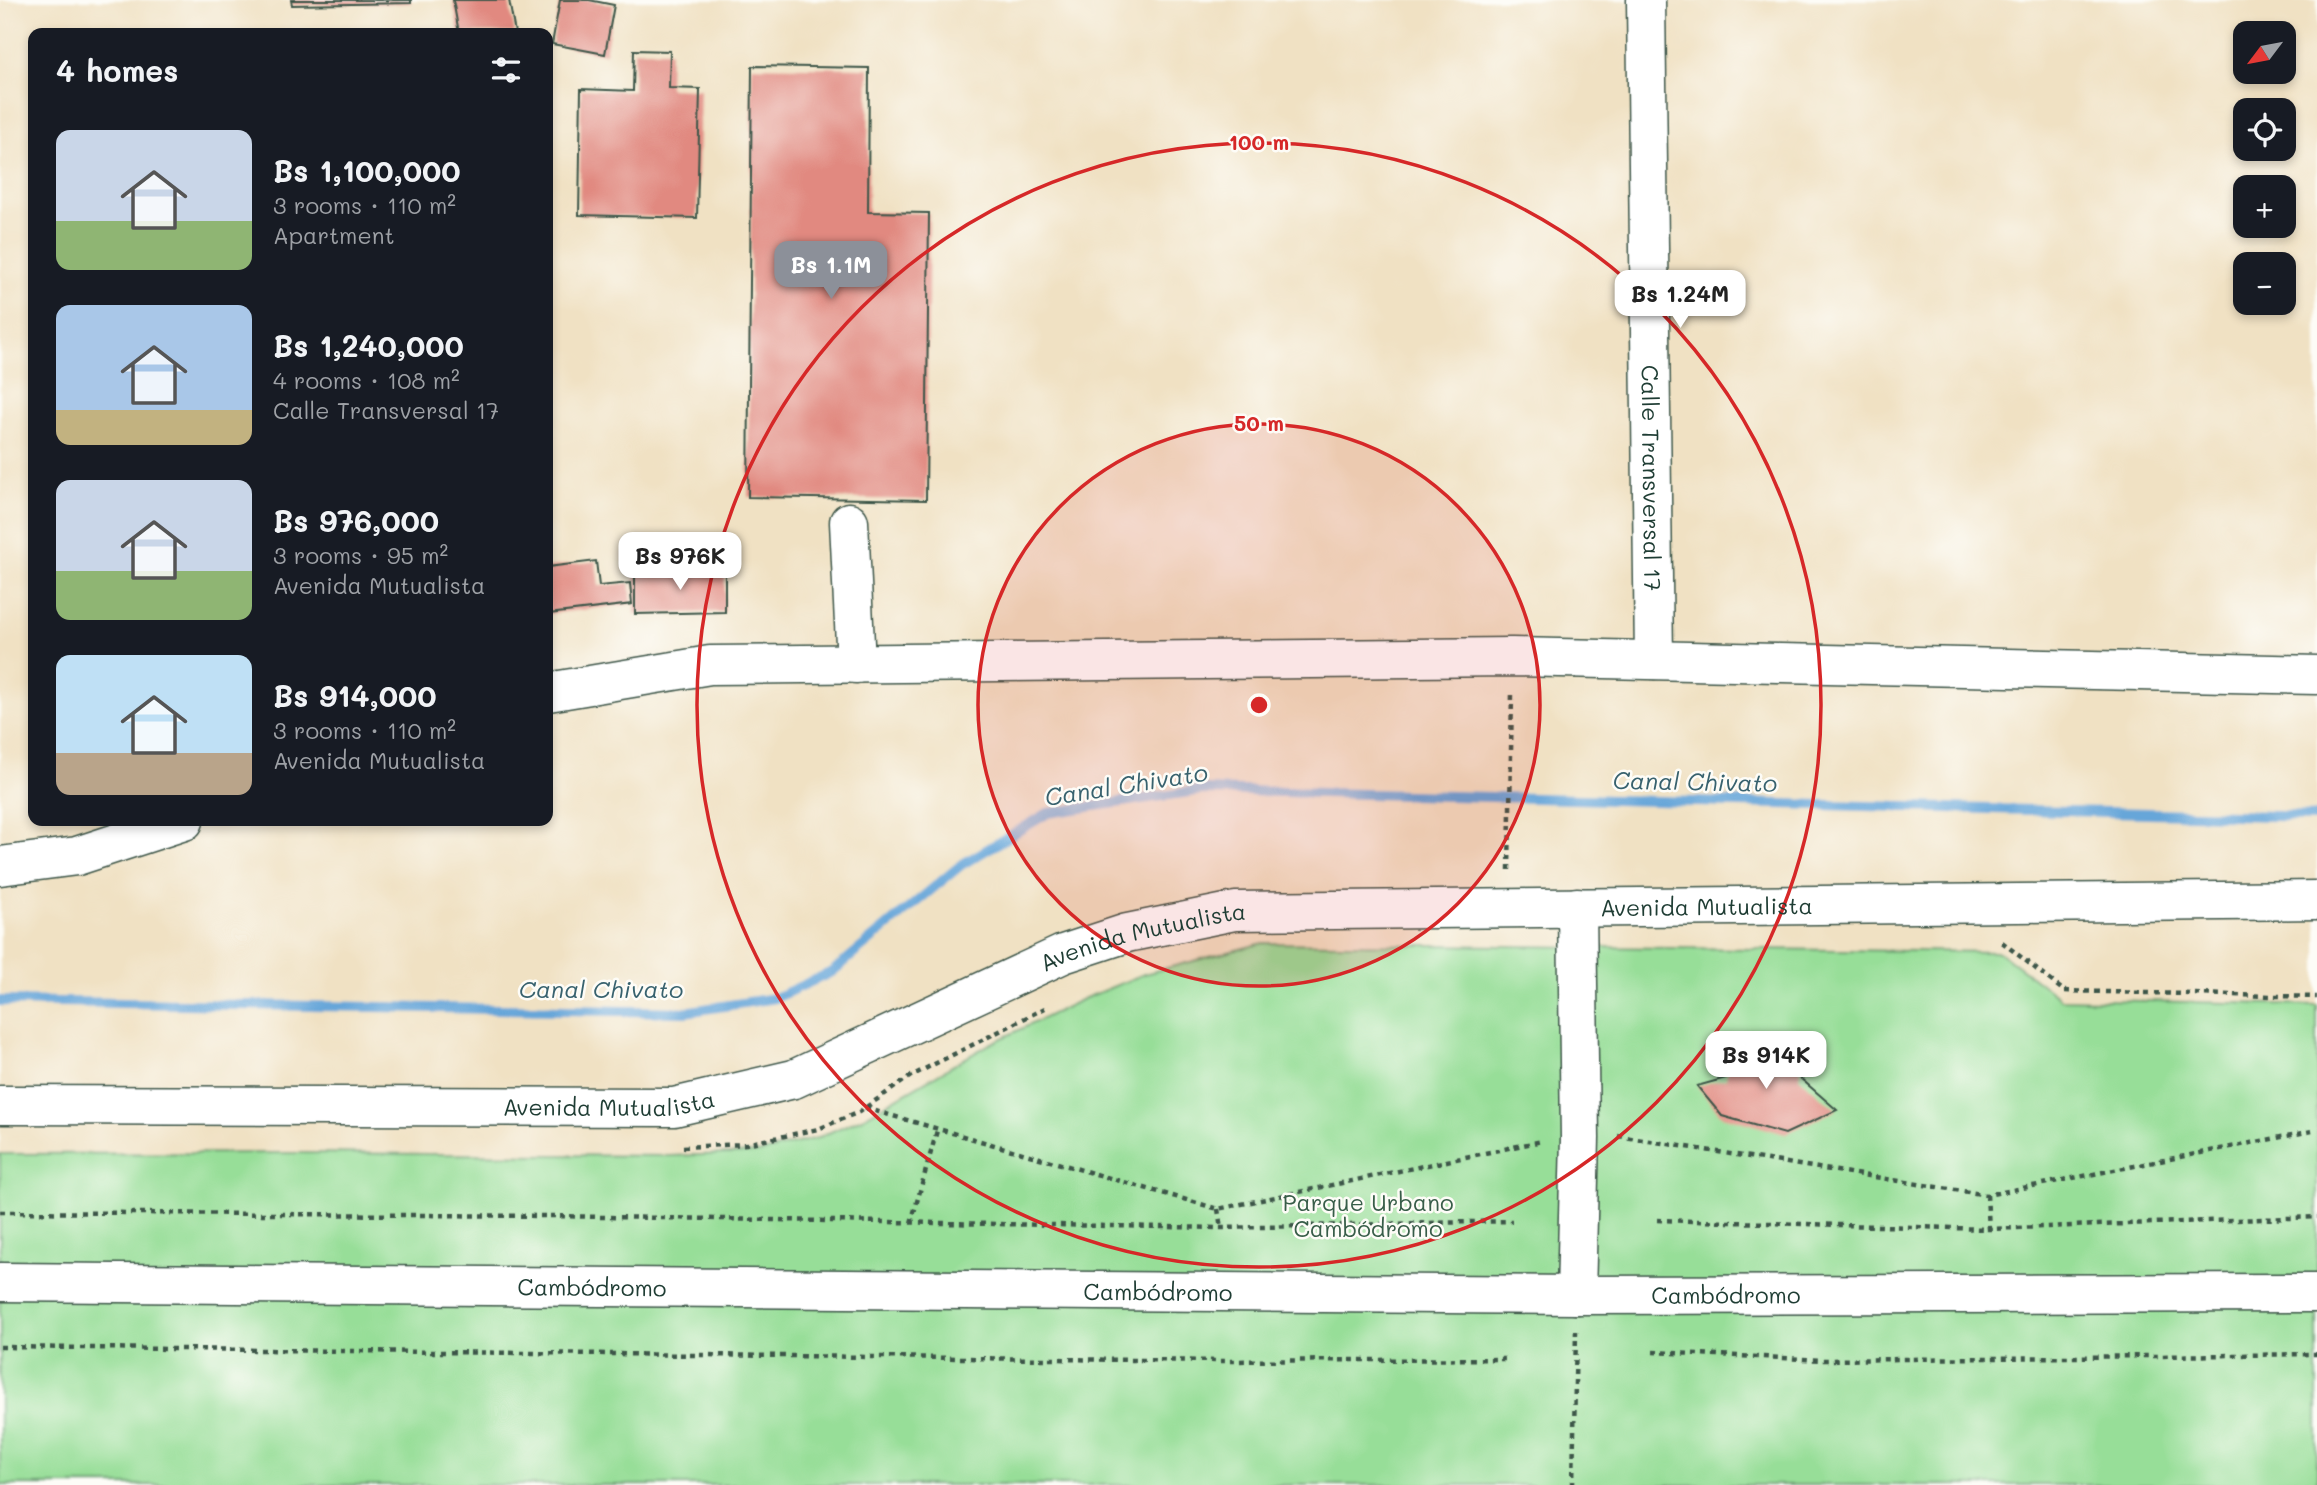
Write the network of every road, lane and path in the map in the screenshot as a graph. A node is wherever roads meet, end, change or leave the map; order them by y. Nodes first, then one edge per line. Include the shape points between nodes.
1 (1646, 0) edge
2 (849, 522) dead end
3 (1512, 657) junction
4 (1654, 660) junction
5 (856, 664) junction
6 (2317, 675) edge
7 (553, 691) edge
8 (169, 826) edge
9 (1510, 849) dead end
10 (0, 866) edge
11 (2317, 900) edge
12 (1577, 907) junction
13 (1989, 942) dead end
14 (2317, 998) edge
15 (0, 1105) edge
16 (865, 1108) dead end
17 (938, 1127) junction
18 (2317, 1130) edge
19 (1618, 1136) dead end
20 (1543, 1140) dead end
21 (1987, 1195) junction
22 (1219, 1209) junction
23 (0, 1212) edge
24 (2317, 1216) edge
25 (1657, 1220) dead end
26 (1512, 1221) dead end
27 (911, 1223) junction
28 (1221, 1228) junction
29 (1989, 1229) junction
30 (0, 1282) edge
31 (2317, 1293) edge
32 (1576, 1295) junction
33 (0, 1347) edge
34 (1653, 1352) dead end
35 (2317, 1354) edge
36 (1508, 1359) dead end
37 (1573, 1485) edge

1 - 4 main road, Calle Transversal 17
2 - 5 main road
3 - 4 main road
3 - 5 main road
3 - 9 path
4 - 6 main road
5 - 7 main road via 710,666
8 - 10 main road via 78,856
11 - 12 main road, Avenida Mutualista
12 - 15 main road, Avenida Mutualista via 1235,911 1127,933 1063,954 794,1079 674,1107
12 - 32 main road via 1580,1138
13 - 14 path via 2003,942 2064,991
16 - 17 path
17 - 22 path
17 - 27 path
18 - 21 path
19 - 21 path
20 - 22 path
21 - 29 path
22 - 28 path
23 - 27 path
24 - 29 path
25 - 29 path
26 - 28 path
27 - 28 path
30 - 32 main road, Cambódromo
31 - 32 main road, Cambódromo
32 - 37 path
33 - 36 path via 1211,1361
34 - 35 path via 1825,1360

